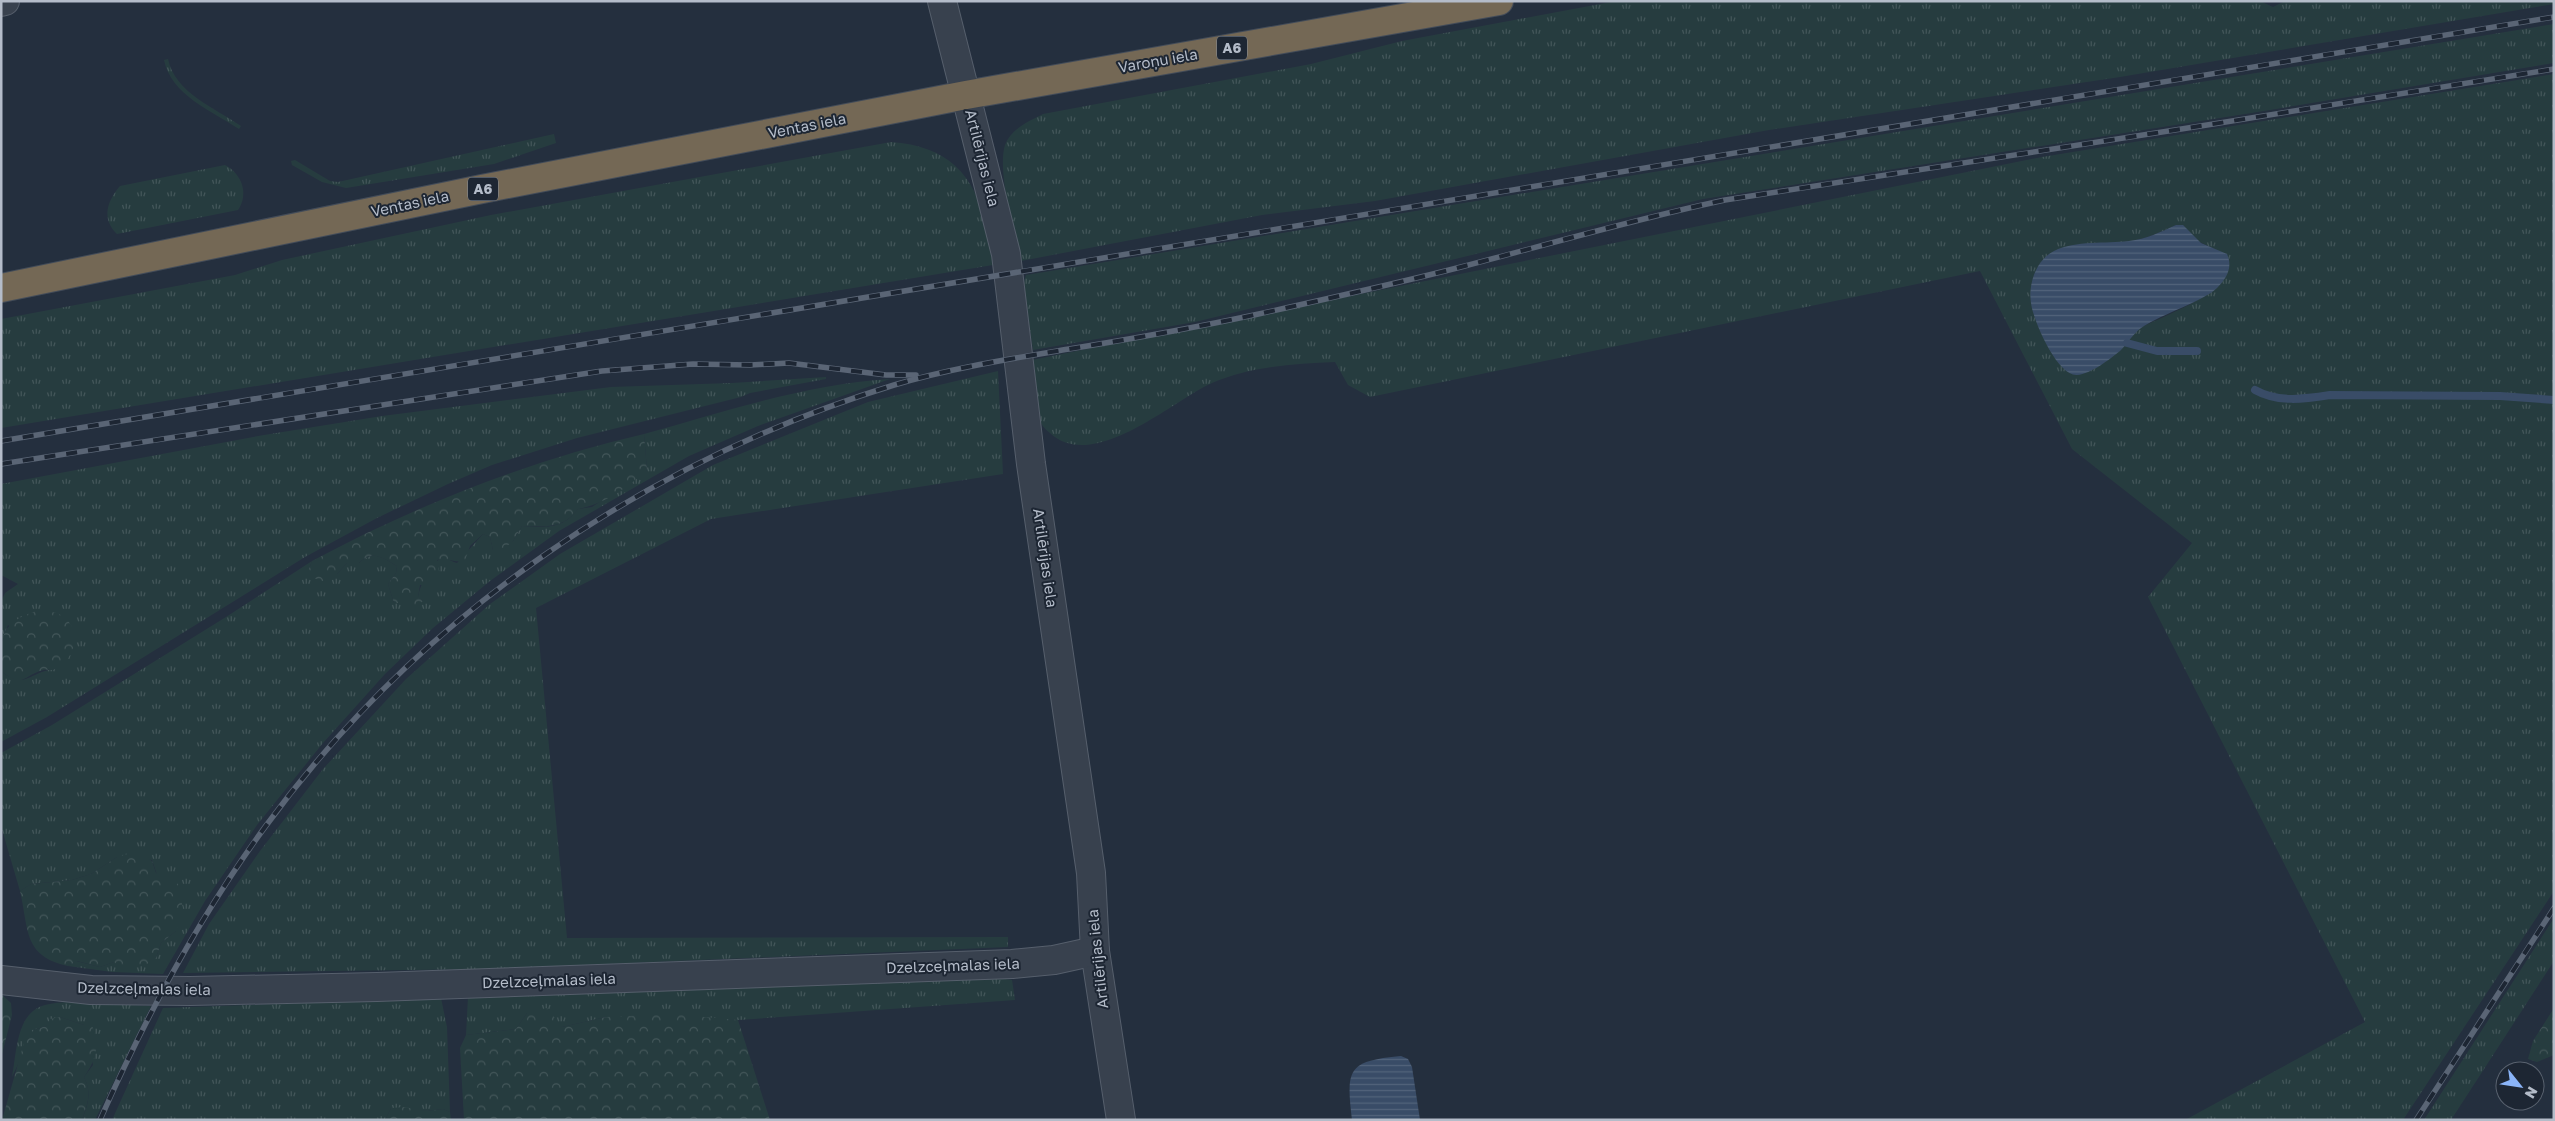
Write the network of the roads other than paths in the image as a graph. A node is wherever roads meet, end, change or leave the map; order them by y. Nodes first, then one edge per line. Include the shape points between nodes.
1 (5, 1) edge
2 (942, 1) edge
3 (1498, 1) edge
4 (1, 2) edge
5 (966, 95) junction
6 (1, 288) edge
7 (1095, 951) junction
8 (1, 980) edge
9 (1121, 1120) edge

1 - 4 street
2 - 5 street, Artilērijas iela
3 - 5 highway, Varoņu iela / A6
5 - 6 highway, Ventas iela / A6 via 482,189
5 - 7 street, Artilērijas iela via 1006,254 1031,464 1091,873
7 - 8 street, Dzelzceļmalas iela via 1054,960 1012,964 386,987 91,990
7 - 9 street, Artilērijas iela

